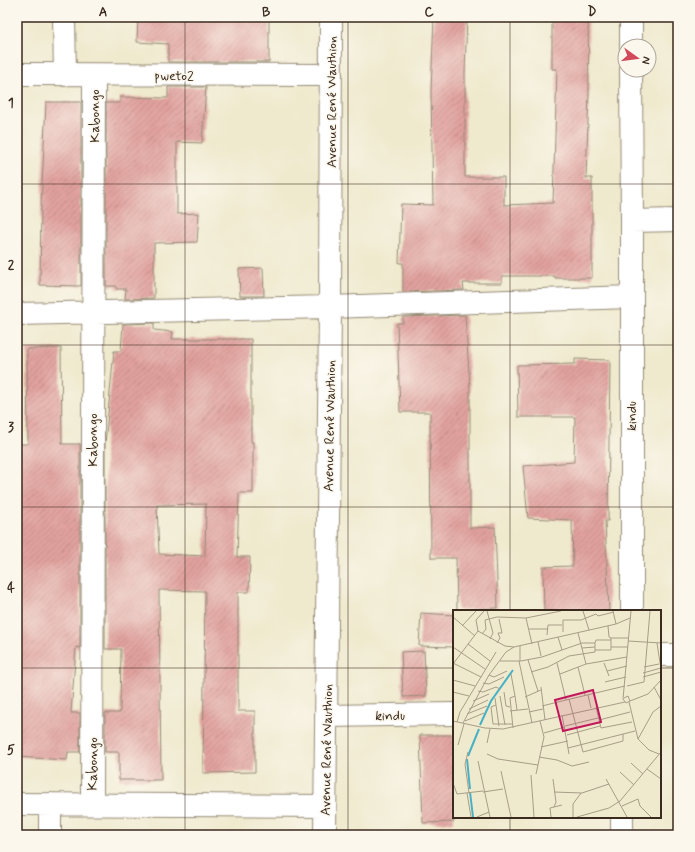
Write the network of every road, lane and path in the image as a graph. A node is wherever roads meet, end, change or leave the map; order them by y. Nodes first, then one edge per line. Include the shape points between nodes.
1 (64, 17) edge
2 (331, 17) edge
3 (631, 17) edge
4 (631, 38) edge
5 (17, 74) edge
6 (65, 75) junction
7 (94, 75) junction
8 (331, 75) junction
9 (631, 78) edge
10 (678, 220) edge
11 (632, 221) junction
12 (631, 297) junction
13 (330, 307) junction
14 (92, 312) junction
15 (17, 314) edge
16 (632, 610) edge
17 (661, 655) edge
18 (678, 655) edge
19 (453, 714) edge
20 (326, 716) junction
21 (17, 804) edge
22 (50, 804) junction
23 (92, 804) junction
24 (325, 806) junction
25 (622, 818) edge
26 (50, 835) edge
27 (325, 835) edge
28 (622, 835) edge

1 - 6 street
2 - 8 street, Avenue René Wauthion
3 - 4 street
5 - 6 street, pweto2
6 - 7 street, pweto2
7 - 8 street, pweto2
7 - 14 street, Kabongo
8 - 13 street, Avenue René Wauthion
9 - 11 street, kindu
10 - 11 street
11 - 12 street, kindu
12 - 13 street
12 - 16 street, kindu
13 - 14 street
13 - 20 street, Avenue René Wauthion
14 - 15 street
14 - 23 street, Kabongo
17 - 18 street
19 - 20 street, kindu
20 - 24 street, Avenue René Wauthion
21 - 22 street
22 - 23 street
22 - 26 street
23 - 24 street
24 - 27 street, Avenue René Wauthion
25 - 28 street

